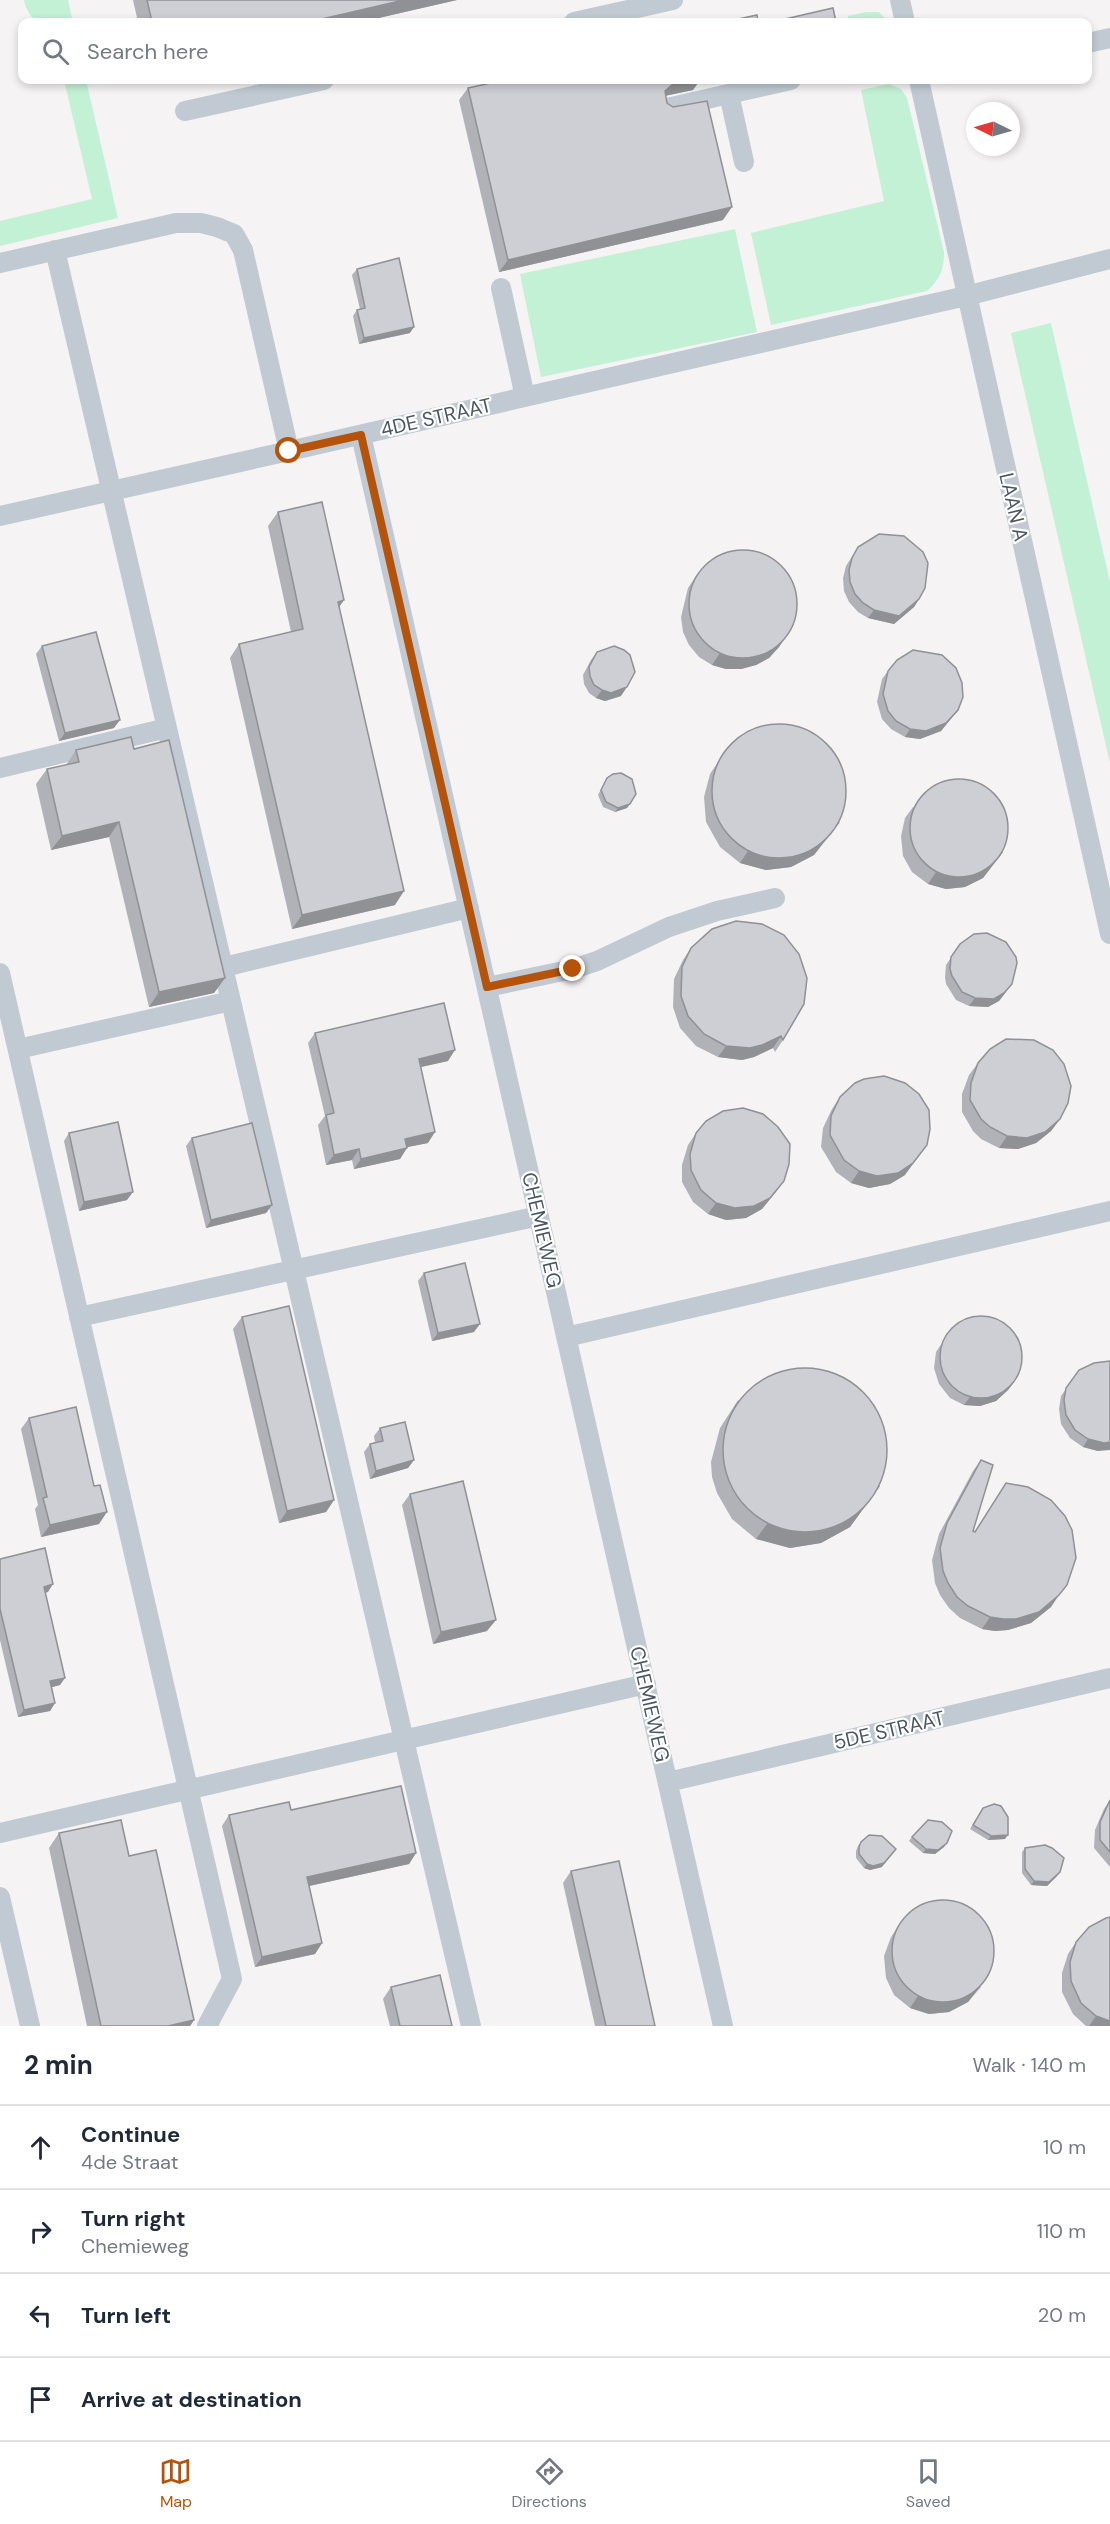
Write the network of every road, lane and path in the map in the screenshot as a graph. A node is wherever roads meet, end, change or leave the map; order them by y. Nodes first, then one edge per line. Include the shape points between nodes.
1 (673, 0) edge
2 (900, 0) edge
3 (592, 18) edge
4 (904, 18) edge
5 (1110, 38) edge
6 (1092, 42) edge
7 (306, 84) edge
8 (773, 84) edge
9 (924, 84) edge
10 (729, 94) junction
11 (667, 108) edge
12 (185, 111) dead end
13 (744, 162) dead end
14 (55, 250) junction
15 (1110, 259) edge
16 (0, 263) edge
17 (501, 288) dead end
18 (966, 296) junction
19 (525, 397) junction
20 (361, 435) junction
21 (289, 451) junction
22 (111, 491) junction
23 (0, 516) edge
24 (167, 728) junction
25 (0, 768) edge
26 (775, 898) dead end
27 (469, 908) junction
28 (1110, 934) edge
29 (224, 967) junction
30 (0, 973) edge
31 (487, 987) junction
32 (231, 1002) junction
33 (11, 1041) edge
34 (1110, 1211) edge
35 (539, 1216) junction
36 (295, 1269) junction
37 (79, 1317) junction
38 (566, 1337) junction
39 (1110, 1678) edge
40 (646, 1684) junction
41 (405, 1740) junction
42 (668, 1782) junction
43 (188, 1789) junction
44 (0, 1833) edge
45 (0, 1897) edge
46 (3, 1924) edge
47 (30, 2026) edge
48 (207, 2026) edge
49 (471, 2026) edge
50 (723, 2026) edge

1 - 3 lane
2 - 4 lane
5 - 6 lane
7 - 12 lane
8 - 10 lane
9 - 18 lane, LAAN A
10 - 11 lane
10 - 13 lane
14 - 16 lane
14 - 21 lane via 176,223 201,223 234,234 243,250
14 - 22 lane
15 - 18 lane, 4DE STRAAT
17 - 19 lane
18 - 19 lane, 4DE STRAAT
18 - 28 lane, LAAN A
19 - 20 lane, 4DE STRAAT
20 - 21 lane, 4DE STRAAT
20 - 27 lane, CHEMIEWEG
21 - 22 lane, 4DE STRAAT
22 - 23 lane, 4DE STRAAT
22 - 24 lane
24 - 25 lane
24 - 29 lane
26 - 31 lane via 669,927 573,969
27 - 29 lane
27 - 31 lane, CHEMIEWEG
29 - 32 lane
30 - 33 lane
31 - 35 lane, CHEMIEWEG
32 - 33 lane
32 - 36 lane
33 - 37 lane
34 - 38 lane
35 - 36 lane
35 - 38 lane, CHEMIEWEG
36 - 37 lane
36 - 41 lane
37 - 43 lane
38 - 40 lane, CHEMIEWEG
39 - 42 lane, 5DE STRAAT
40 - 41 lane
40 - 42 lane, CHEMIEWEG
41 - 43 lane
41 - 49 lane
42 - 50 lane, CHEMIEWEG
43 - 44 lane
43 - 48 lane via 232,1979
45 - 46 lane
46 - 47 lane

